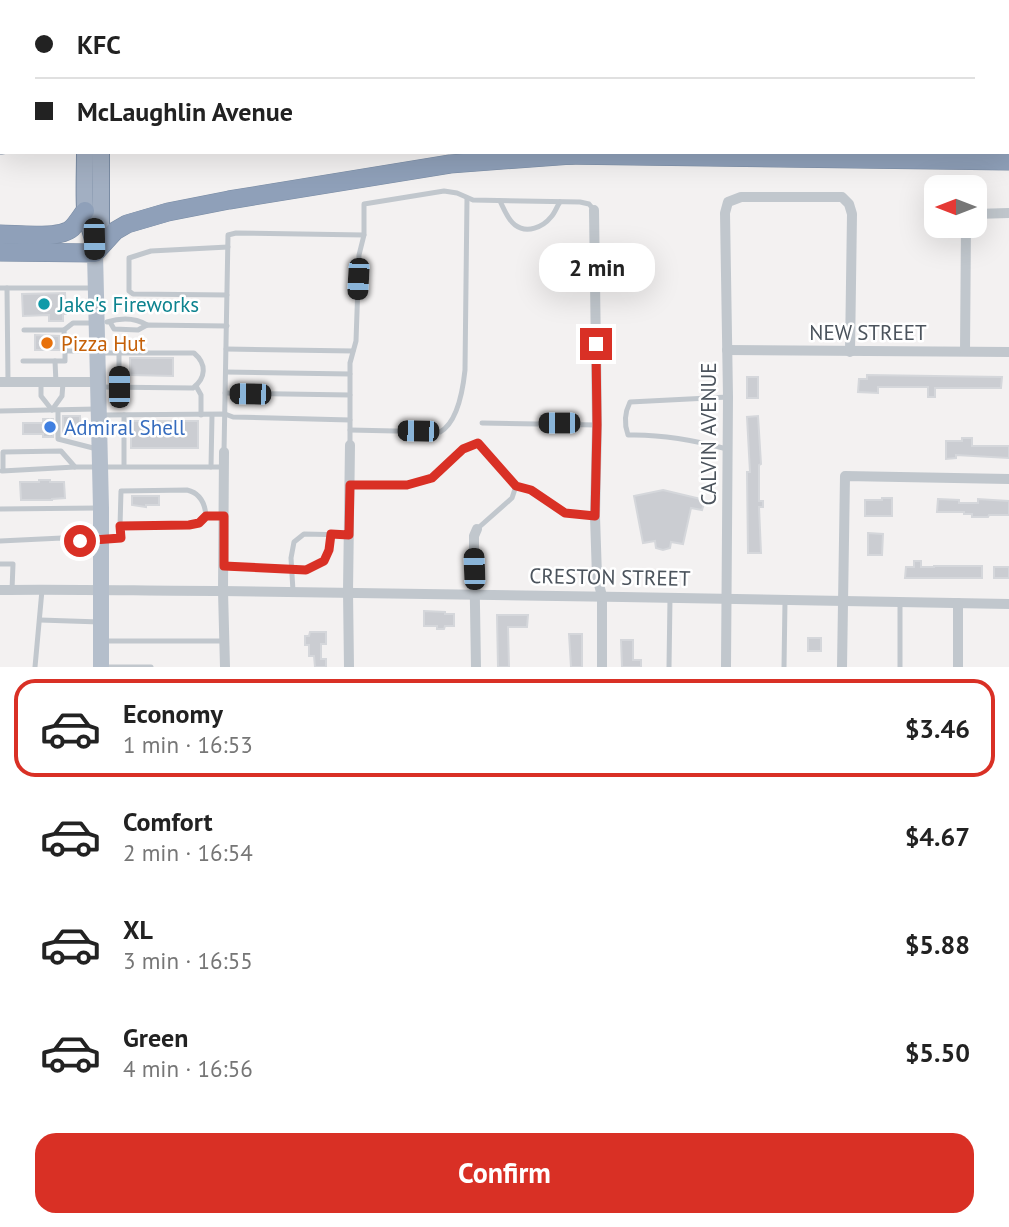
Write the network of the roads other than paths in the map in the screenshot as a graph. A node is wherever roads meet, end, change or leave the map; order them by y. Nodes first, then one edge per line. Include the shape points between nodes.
1 (85, 154) edge
2 (101, 154) edge
3 (529, 154) edge
4 (572, 155) junction
5 (1009, 161) edge
6 (467, 198) junction
7 (90, 200) junction
8 (500, 201) junction
9 (560, 201) junction
10 (594, 210) joint
11 (987, 214) edge
12 (1009, 214) edge
13 (0, 234) edge
14 (364, 235) junction
15 (966, 238) edge
16 (95, 246) junction
17 (228, 247) junction
18 (0, 252) edge
19 (3, 288) edge
20 (95, 288) junction
21 (227, 295) junction
22 (101, 322) junction
23 (147, 325) junction
24 (226, 326) junction
25 (24, 330) dead end
26 (64, 330) junction
27 (226, 349) junction
28 (727, 350) junction
29 (65, 351) junction
30 (353, 351) junction
31 (965, 351) junction
32 (97, 352) junction
33 (850, 352) junction
34 (1009, 352) edge
35 (119, 353) junction
36 (0, 358) edge
37 (8, 358) junction
38 (23, 361) dead end
39 (55, 361) junction
40 (226, 372) junction
41 (350, 374) junction
42 (4, 382) edge
43 (41, 382) junction
44 (60, 383) junction
45 (98, 385) junction
46 (196, 386) junction
47 (119, 387) junction
48 (225, 393) junction
49 (350, 395) junction
50 (727, 397) junction
51 (55, 410) junction
52 (0, 411) edge
53 (99, 412) junction
54 (225, 414) junction
55 (124, 415) junction
56 (201, 415) junction
57 (212, 415) junction
58 (350, 420) junction
59 (482, 423) dead end
60 (597, 425) junction
61 (350, 430) junction
62 (350, 445) joint
63 (727, 449) junction
64 (224, 452) joint
65 (100, 458) junction
66 (124, 466) junction
67 (75, 467) junction
68 (211, 467) junction
69 (225, 467) junction
70 (1, 471) edge
71 (1009, 479) edge
72 (350, 485) junction
73 (516, 486) junction
74 (120, 505) junction
75 (101, 506) junction
76 (0, 509) edge
77 (206, 516) junction
78 (224, 516) junction
79 (595, 516) junction
80 (120, 526) junction
81 (477, 529) joint
82 (331, 534) junction
83 (349, 535) junction
84 (102, 539) junction
85 (0, 541) edge
86 (0, 564) edge
87 (224, 566) junction
88 (291, 568) junction
89 (42, 588) junction
90 (0, 590) edge
91 (12, 590) junction
92 (100, 590) junction
93 (223, 591) junction
94 (293, 591) junction
95 (348, 591) junction
96 (475, 593) junction
97 (601, 596) junction
98 (670, 598) junction
99 (727, 600) junction
100 (785, 600) junction
101 (843, 601) junction
102 (900, 602) junction
103 (958, 603) junction
104 (1009, 604) edge
105 (40, 620) junction
106 (100, 622) junction
107 (101, 641) junction
108 (225, 641) junction
109 (35, 667) edge
110 (101, 667) edge
111 (151, 667) edge
112 (225, 667) edge
113 (349, 667) edge
114 (476, 667) edge
115 (603, 667) edge
116 (669, 667) edge
117 (726, 667) edge
118 (784, 667) edge
119 (842, 667) edge
120 (900, 667) edge
121 (958, 667) edge

1 - 7 highway
2 - 7 highway
3 - 4 highway
4 - 5 highway
4 - 16 highway via 450,164 229,200 127,224
6 - 8 lane
6 - 14 lane via 444,191 364,204
6 - 61 lane via 463,395 447,428 440,432
7 - 13 highway via 73,227 61,233
7 - 16 highway
8 - 9 lane
8 - 9 lane via 512,223 525,230 552,217
9 - 10 lane via 589,204
10 - 60 street
11 - 12 street
14 - 17 lane via 236,233 228,235
14 - 30 lane
15 - 31 street
16 - 18 highway
16 - 20 main road
17 - 21 lane
17 - 21 lane via 151,251 129,258 133,295
19 - 20 lane
19 - 37 lane
20 - 22 main road
21 - 24 lane
22 - 23 lane via 138,320
22 - 23 lane via 114,329 138,330
22 - 26 lane via 73,323
22 - 32 main road
23 - 24 lane
24 - 27 lane
25 - 26 lane
26 - 29 lane
27 - 30 lane
27 - 40 lane
28 - 33 street, NEW STREET
28 - 33 street, CALVIN AVENUE via 728,202 741,197 842,197 852,214
28 - 50 street, CALVIN AVENUE
29 - 32 lane
29 - 39 lane via 65,361
30 - 41 lane
31 - 33 street, NEW STREET
31 - 34 street, NEW STREET
32 - 35 lane
32 - 45 main road
35 - 46 lane via 194,353 204,366
35 - 47 lane
36 - 37 lane
37 - 42 lane
38 - 39 lane
39 - 44 lane
40 - 41 lane
40 - 48 lane
41 - 49 lane
42 - 43 street
43 - 44 street
43 - 51 lane via 41,396
44 - 45 street
44 - 51 lane via 62,396
45 - 47 lane
45 - 53 main road
46 - 47 lane
46 - 56 lane
48 - 49 lane
48 - 54 lane
49 - 58 lane
50 - 63 street, CALVIN AVENUE
50 - 63 lane via 631,402 625,429 628,435 696,440
51 - 52 lane
51 - 53 lane
51 - 65 lane via 58,439
53 - 55 lane
53 - 65 main road
54 - 57 lane
54 - 58 lane
54 - 64 lane
55 - 56 lane
55 - 66 lane
56 - 57 lane
57 - 68 lane
58 - 61 lane
59 - 60 lane
60 - 79 street
61 - 62 lane
62 - 72 street
63 - 99 street, CALVIN AVENUE
64 - 69 street
65 - 66 lane
65 - 67 lane
65 - 75 main road
66 - 68 lane
67 - 70 lane
67 - 70 lane via 61,451 3,452
68 - 69 lane
69 - 78 street
71 - 101 street via 845,476
72 - 73 lane via 407,485 432,478 463,449 478,443
72 - 83 street
73 - 79 lane via 531,490 565,513
73 - 81 lane via 512,498
74 - 75 lane
74 - 77 lane via 121,491 187,489 199,496
74 - 80 lane
75 - 76 lane
75 - 84 main road
77 - 78 lane
77 - 80 lane via 189,525
78 - 87 street
79 - 97 street
80 - 84 lane via 121,538
81 - 96 street
82 - 83 lane
82 - 88 lane via 324,561 306,570
82 - 88 lane via 304,534 294,542
83 - 95 street
84 - 85 lane
84 - 92 main road
86 - 91 lane via 13,564
87 - 88 lane
87 - 93 street
88 - 94 lane
89 - 91 street, CRESTON STREET
89 - 92 street, CRESTON STREET
89 - 105 lane
90 - 91 street, CRESTON STREET
92 - 93 street, CRESTON STREET
92 - 106 main road
93 - 94 street, CRESTON STREET
93 - 108 street
94 - 95 street, CRESTON STREET
95 - 96 street, CRESTON STREET
95 - 113 street
96 - 97 street, CRESTON STREET
96 - 114 street
97 - 98 street, CRESTON STREET
97 - 115 street
98 - 99 street, CRESTON STREET
98 - 116 lane
99 - 100 street, CRESTON STREET
99 - 117 street, CALVIN AVENUE
100 - 101 street, CRESTON STREET
100 - 118 lane
101 - 102 street, CRESTON STREET
101 - 119 street
102 - 103 street, CRESTON STREET
102 - 120 lane
103 - 104 street, CRESTON STREET
103 - 121 street
105 - 106 lane
105 - 109 lane
106 - 107 main road
107 - 108 lane
107 - 110 main road
108 - 112 street
110 - 111 lane

